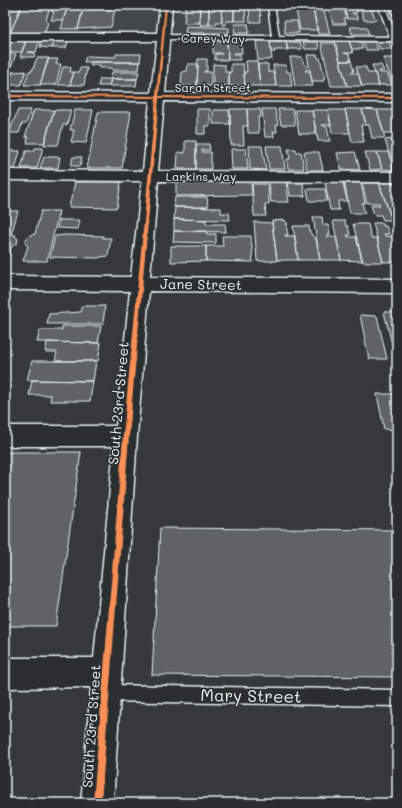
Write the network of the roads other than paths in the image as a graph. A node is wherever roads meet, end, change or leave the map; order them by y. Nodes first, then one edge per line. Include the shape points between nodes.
1 (166, 5) edge
2 (271, 5) edge
3 (381, 5) edge
4 (5, 37) edge
5 (163, 37) junction
6 (276, 38) junction
7 (396, 39) edge
8 (5, 96) edge
9 (158, 97) junction
10 (397, 98) edge
11 (5, 176) edge
12 (149, 176) junction
13 (397, 177) edge
14 (5, 282) edge
15 (141, 283) junction
16 (397, 286) edge
17 (5, 436) edge
18 (126, 436) junction
19 (5, 673) edge
20 (106, 683) junction
21 (397, 698) edge
22 (97, 803) edge

1 - 5 street, South 23rd Street
2 - 6 lane
3 - 7 lane
4 - 5 street, Carey Way
5 - 6 lane, Carey Way
5 - 9 street, South 23rd Street
6 - 7 lane, Carey Way
8 - 9 street, Sarah Street
9 - 10 street, Sarah Street
9 - 12 street, South 23rd Street
11 - 12 street, Larkins Way
12 - 13 street, Larkins Way
12 - 15 street, South 23rd Street
14 - 15 street, Jane Street
15 - 16 street, Jane Street
15 - 18 street, South 23rd Street
17 - 18 street
18 - 20 street, South 23rd Street
19 - 20 street, Mary Street
20 - 21 lane, Mary Street
20 - 22 street, South 23rd Street

